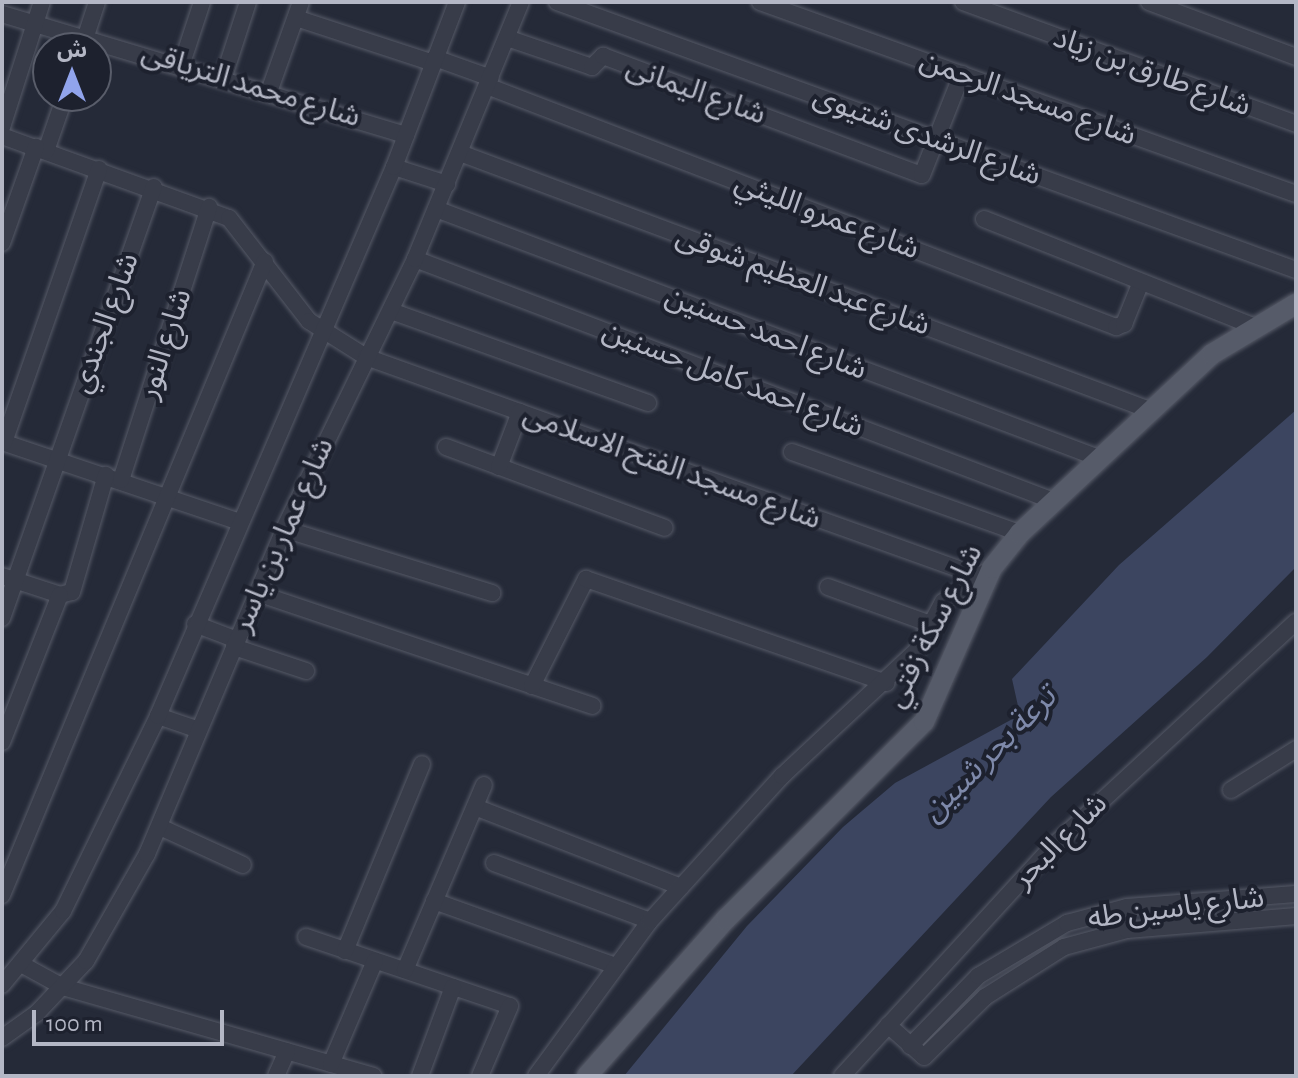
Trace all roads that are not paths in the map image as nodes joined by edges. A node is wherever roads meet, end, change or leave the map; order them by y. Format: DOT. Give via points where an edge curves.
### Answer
graph roads {
  1 [pos="42,2"];
  2 [pos="97,2"];
  3 [pos="202,2"];
  4 [pos="248,2"];
  5 [pos="456,2"];
  6 [pos="521,2"];
  7 [pos="557,2"];
  8 [pos="760,2"];
  9 [pos="963,2"];
  10 [pos="1149,2"];
  11 [pos="1163,5"];
  12 [pos="298,10"];
  13 [pos="2,14"];
  14 [pos="36,22"];
  15 [pos="61,32"];
  16 [pos="87,32"];
  17 [pos="507,38"];
  18 [pos="112,47"];
  19 [pos="1296,57"];
  20 [pos="434,61"];
  21 [pos="182,63"];
  22 [pos="962,74"];
  23 [pos="224,76"];
  24 [pos="489,82"];
  25 [pos="270,89"];
  26 [pos="58,112"];
  27 [pos="1296,124"];
  28 [pos="2,127"];
  29 [pos="406,135"];
  30 [pos="2,136"];
  31 [pos="938,140"];
  32 [pos="41,149"];
  33 [pos="460,153"];
  34 [pos="394,167"];
  35 [pos="99,169"];
  36 [pos="447,184"];
  37 [pos="154,187"];
  38 [pos="1296,194"];
  39 [pos="209,207"];
  40 [pos="436,209"];
  41 [pos="984,219"];
  42 [pos="2,243"];
  43 [pos="415,259"];
  44 [pos="265,261"];
  45 [pos="1296,270"];
  46 [pos="1141,282"];
  47 [pos="1296,304"];
  48 [pos="391,311"];
  49 [pos="1253,326"];
  50 [pos="323,330"];
  51 [pos="366,357"];
  52 [pos="648,403"];
  53 [pos="1147,409"];
  54 [pos="520,412"];
  55 [pos="3,442"];
  56 [pos="446,447"];
  57 [pos="792,452"];
  58 [pos="1096,457"];
  59 [pos="57,459"];
  60 [pos="499,467"];
  61 [pos="114,478"];
  62 [pos="167,496"];
  63 [pos="1051,500"];
  64 [pos="237,521"];
  65 [pos="665,528"];
  66 [pos="284,529"];
  67 [pos="1020,533"];
  68 [pos="985,572"];
  69 [pos="10,578"];
  70 [pos="828,587"];
  71 [pos="257,593"];
  72 [pos="492,593"];
  73 [pos="60,595"];
  74 [pos="2,618"];
  75 [pos="1296,622"];
  76 [pos="195,624"];
  77 [pos="931,624"];
  78 [pos="236,644"];
  79 [pos="306,671"];
  80 [pos="886,683"];
  81 [pos="532,686"];
  82 [pos="593,706"];
  83 [pos="158,716"];
  84 [pos="199,730"];
  85 [pos="2,742"];
  86 [pos="1296,749"];
  87 [pos="422,764"];
  88 [pos="484,785"];
  89 [pos="1231,790"];
  90 [pos="475,807"];
  91 [pos="160,827"];
  92 [pos="494,863"];
  93 [pos="243,865"];
  94 [pos="681,887"];
  95 [pos="1296,894"];
  96 [pos="2,895"];
  97 [pos="434,901"];
  98 [pos="1296,916"];
  99 [pos="650,921"];
  100 [pos="306,937"];
  101 [pos="345,951"];
  102 [pos="375,961"];
  103 [pos="23,965"];
  104 [pos="613,965"];
  105 [pos="405,970"];
  106 [pos="4,981"];
  107 [pos="63,987"];
  108 [pos="453,987"];
  109 [pos="888,1025"];
  110 [pos="2,1038"];
  111 [pos="287,1051"];
  112 [pos="915,1051"];
  113 [pos="331,1064"];
  114 [pos="276,1076"];
  115 [pos="373,1076"];
  116 [pos="420,1076"];
  117 [pos="480,1076"];
  118 [pos="536,1076"];
  119 [pos="587,1076"];
  120 [pos="842,1076"];
  1 -- 14 [label="street"];
  2 -- 16 [label="street"];
  3 -- 21 [label="street"];
  4 -- 23 [label="street"];
  5 -- 20 [label="street, شارع عمار بن ياسر"];
  6 -- 17 [label="street, شارع عمار بن ياسر"];
  7 -- 31 [label="street, شارع الرشدى شتيوى"];
  8 -- 22 [label="street, شارع مسجد الرحمن"];
  9 -- 27 [label="street, شارع طارق بن زياد"];
  10 -- 11 [label="street"];
  11 -- 19 [label="street"];
  12 -- 20 [label="street"];
  12 -- 25 [label="street"];
  13 -- 14 [label="street, شارع محمد الترياقى"];
  14 -- 15 [label="street, شارع محمد الترياقى"];
  14 -- 28 [label="street"];
  17 -- 24 [label="street, شارع عمار بن ياسر"];
  17 -- 31 [label="street, شارع اليمانى" via="592,67 603,56 922,175"];
  18 -- 21 [label="street, شارع محمد الترياقى"];
  20 -- 24 [label="street"];
  20 -- 29 [label="street, شارع عمار بن ياسر"];
  21 -- 23 [label="street, شارع محمد الترياقى"];
  22 -- 31 [label="street, شارع اليمانى"];
  22 -- 38 [label="street, شارع مسجد الرحمن"];
  23 -- 25 [label="street, شارع محمد الترياقى"];
  24 -- 33 [label="street, شارع عمار بن ياسر"];
  24 -- 46 [label="street, شارع عمرو الليثي" via="1116,327 1124,324"];
  25 -- 29 [label="street, شارع محمد الترياقى"];
  26 -- 32 [label="street"];
  29 -- 34 [label="street, شارع عمار بن ياسر"];
  30 -- 32 [label="street, شارع مسجد الفتح الاسلامى"];
  31 -- 45 [label="street, شارع الرشدى شتيوى"];
  32 -- 35 [label="street, شارع مسجد الفتح الاسلامى"];
  32 -- 42 [label="street"];
  33 -- 36 [label="street, شارع عمار بن ياسر"];
  33 -- 53 [label="street, شارع عبد العظيم شوقى"];
  34 -- 36 [label="street"];
  34 -- 50 [label="street, شارع عمار بن ياسر"];
  35 -- 37 [label="street, شارع مسجد الفتح الاسلامى"];
  35 -- 55 [label="street"];
  36 -- 40 [label="street, شارع عمار بن ياسر"];
  37 -- 39 [label="street, شارع مسجد الفتح الاسلامى"];
  37 -- 59 [label="street, شارع الجندي"];
  39 -- 44 [label="street, شارع مسجد الفتح الاسلامى" via="229,218"];
  39 -- 61 [label="street, شارع النور"];
  40 -- 43 [label="street, شارع عمار بن ياسر"];
  40 -- 58 [label="street, شارع احمد حسنين"];
  41 -- 46 [label="street"];
  43 -- 48 [label="street, شارع عمار بن ياسر"];
  43 -- 63 [label="street, شارع احمد كامل حسنين"];
  44 -- 50 [label="street, شارع مسجد الفتح الاسلامى"];
  44 -- 62 [label="street"];
  46 -- 49 [label="street"];
  47 -- 49 [label="main road, شارع سكة زفتي"];
  48 -- 51 [label="street, شارع عمار بن ياسر"];
  48 -- 52 [label="street"];
  49 -- 53 [label="main road, شارع سكة زفتي"];
  50 -- 51 [label="street, شارع مسجد الفتح الاسلامى"];
  50 -- 64 [label="street, شارع عمار بن ياسر"];
  51 -- 54 [label="street, شارع مسجد الفتح الاسلامى"];
  51 -- 66 [label="street, شارع عمار بن ياسر"];
  53 -- 58 [label="main road, شارع سكة زفتي"];
  54 -- 60 [label="street"];
  54 -- 68 [label="street, شارع مسجد الفتح الاسلامى"];
  55 -- 59 [label="street"];
  56 -- 60 [label="street"];
  57 -- 67 [label="street"];
  58 -- 63 [label="main road, شارع سكة زفتي"];
  59 -- 61 [label="street"];
  59 -- 69 [label="street, شارع الجندي"];
  60 -- 65 [label="street"];
  61 -- 62 [label="street"];
  61 -- 73 [label="street, شارع النور" via="76,585"];
  62 -- 64 [label="street"];
  62 -- 96 [label="street"];
  63 -- 67 [label="main road, شارع سكة زفتي"];
  64 -- 76 [label="street, شارع عمار بن ياسر"];
  66 -- 71 [label="street, شارع عمار بن ياسر"];
  66 -- 72 [label="street"];
  67 -- 68 [label="main road, شارع سكة زفتي"];
  68 -- 77 [label="street" via="943,602"];
  68 -- 119 [label="main road, شارع سكة زفتي" via="924,722 716,929"];
  69 -- 73 [label="street"];
  69 -- 74 [label="street, شارع الجندي"];
  70 -- 77 [label="street"];
  71 -- 78 [label="street, شارع عمار بن ياسر"];
  71 -- 81 [label="street"];
  73 -- 85 [label="street, شارع النور"];
  75 -- 109 [label="street, شارع البحر" via="1054,845"];
  76 -- 78 [label="street"];
  76 -- 83 [label="street, شارع عمار بن ياسر"];
  77 -- 80 [label="street" via="917,650"];
  78 -- 79 [label="street"];
  78 -- 84 [label="street, شارع عمار بن ياسر"];
  80 -- 81 [label="street" via="586,579"];
  80 -- 94 [label="street" via="782,776"];
  81 -- 82 [label="street"];
  83 -- 84 [label="street"];
  83 -- 103 [label="street, شارع عمار بن ياسر" via="80,882"];
  84 -- 91 [label="street, شارع عمار بن ياسر"];
  86 -- 89 [label="street"];
  87 -- 101 [label="street"];
  88 -- 90 [label="street"];
  90 -- 94 [label="street"];
  90 -- 97 [label="street"];
  91 -- 93 [label="street"];
  91 -- 107 [label="street, شارع عمار بن ياسر" via="106,933"];
  92 -- 99 [label="street"];
  94 -- 99 [label="street"];
  95 -- 112 [label="street, شارع ياسين طه" via="1127,907 1067,923 978,976"];
  97 -- 104 [label="street"];
  97 -- 105 [label="street"];
  98 -- 112 [label="street, شارع ياسين طه" via="1127,930 1064,947 1004,982"];
  99 -- 104 [label="street"];
  100 -- 101 [label="street"];
  101 -- 102 [label="street"];
  102 -- 105 [label="street"];
  102 -- 113 [label="street"];
  103 -- 106 [label="street, شارع عمار بن ياسر"];
  103 -- 107 [label="street"];
  104 -- 118 [label="street"];
  105 -- 108 [label="street"];
  107 -- 110 [label="street, شارع عمار بن ياسر"];
  107 -- 111 [label="street"];
  108 -- 116 [label="street"];
  108 -- 117 [label="street" via="513,1011"];
  109 -- 112 [label="street"];
  109 -- 120 [label="street, شارع البحر"];
  111 -- 113 [label="street"];
  111 -- 114 [label="street"];
  113 -- 115 [label="street"];
}
